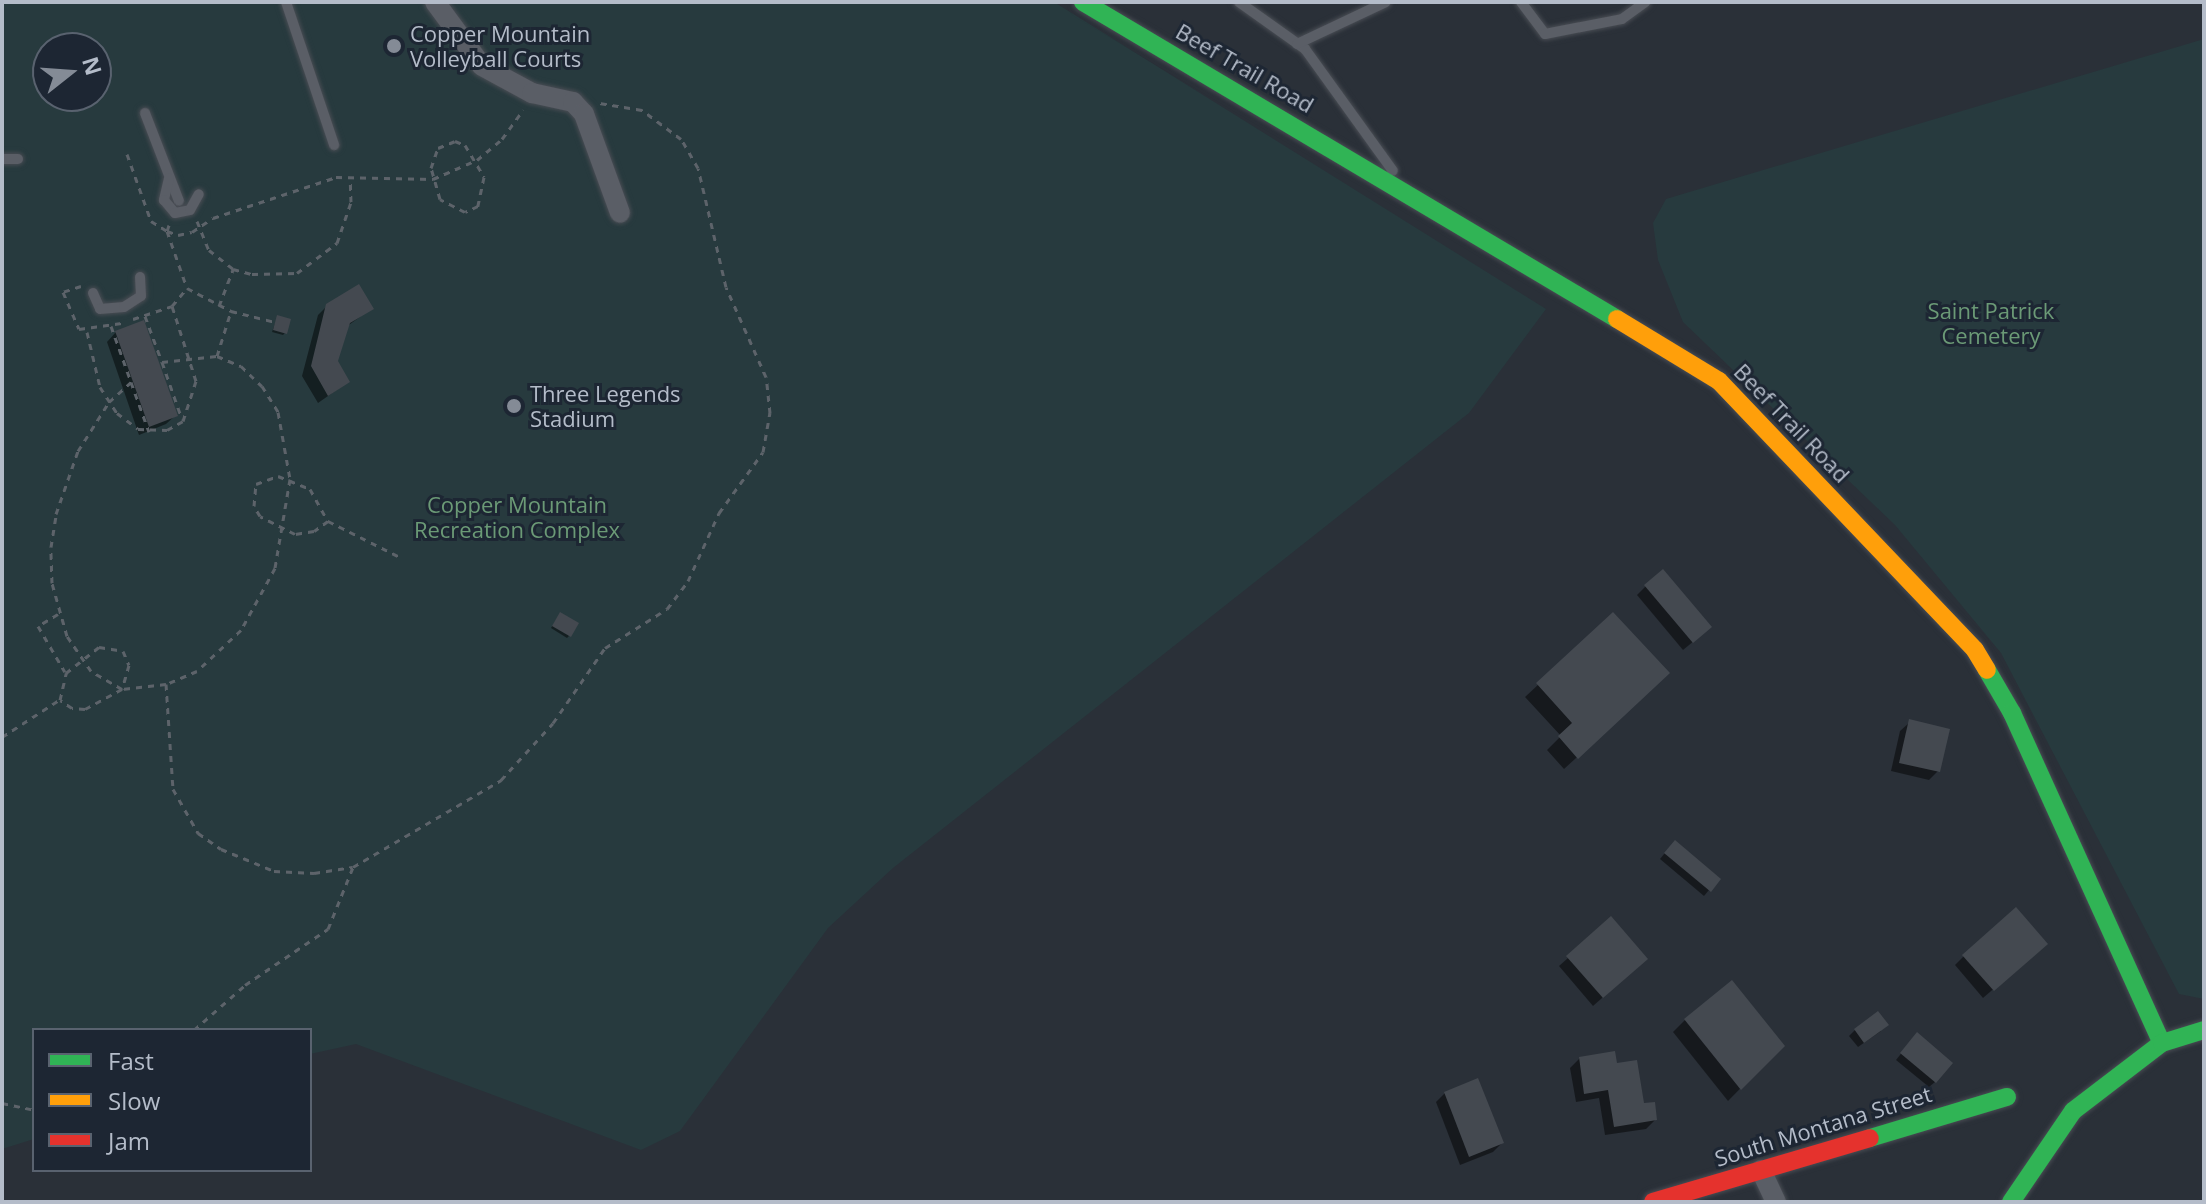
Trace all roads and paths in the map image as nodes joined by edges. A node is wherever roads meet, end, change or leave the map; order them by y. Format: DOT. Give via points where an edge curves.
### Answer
graph roads {
  1 [pos="286,2"];
  2 [pos="435,2"];
  3 [pos="1083,2"];
  4 [pos="1239,2"];
  5 [pos="1386,2"];
  6 [pos="1521,2"];
  7 [pos="1645,2"];
  8 [pos="1297,44"];
  9 [pos="532,93"];
  10 [pos="573,102"];
  11 [pos="145,113"];
  12 [pos="334,145"];
  13 [pos="127,154"];
  14 [pos="2,159"];
  15 [pos="18,159"];
  16 [pos="477,160"];
  17 [pos="350,177"];
  18 [pos="169,178"];
  19 [pos="433,179"];
  20 [pos="1406,189"];
  21 [pos="199,194"];
  22 [pos="179,201"];
  23 [pos="175,213"];
  24 [pos="620,213"];
  25 [pos="202,228"];
  26 [pos="167,231"];
  27 [pos="233,269"];
  28 [pos="140,277"];
  29 [pos="93,293"];
  30 [pos="172,306"];
  31 [pos="219,306"];
  32 [pos="231,311"];
  33 [pos="145,316"];
  34 [pos="275,322"];
  35 [pos="111,326"];
  36 [pos="87,332"];
  37 [pos="192,355"];
  38 [pos="217,356"];
  39 [pos="162,362"];
  40 [pos="131,382"];
  41 [pos="109,402"];
  42 [pos="183,421"];
  43 [pos="149,432"];
  44 [pos="290,479"];
  45 [pos="328,521"];
  46 [pos="284,530"];
  47 [pos="400,557"];
  48 [pos="58,614"];
  49 [pos="80,658"];
  50 [pos="66,673"];
  51 [pos="166,684"];
  52 [pos="122,689"];
  53 [pos="60,700"];
  54 [pos="2,737"];
  55 [pos="353,867"];
  56 [pos="196,1028"];
  57 [pos="2204,1030"];
  58 [pos="2162,1043"];
  59 [pos="2007,1097"];
  60 [pos="2,1103"];
  61 [pos="32,1110"];
  62 [pos="1761,1170"];
  63 [pos="1653,1202"];
  64 [pos="1776,1202"];
  65 [pos="2011,1202"];
  1 -- 12 [label="lane"];
  2 -- 9 [label="street" via="482,66"];
  3 -- 20 [label="street, Beef Trail Road"];
  4 -- 8 [label="lane"];
  5 -- 8 [label="lane"];
  6 -- 7 [label="lane" via="1545,34 1622,19"];
  8 -- 20 [label="lane"];
  9 -- 10 [label="street"];
  9 -- 16 [label="path" via="502,139"];
  10 -- 24 [label="street" via="593,127"];
  10 -- 55 [label="path" via="642,110 681,139 698,168 726,287 766,377 770,413 763,452 719,513 688,581 667,609 605,648 528,754 478,797"];
  11 -- 18 [label="lane"];
  13 -- 26 [label="path" via="151,221"];
  14 -- 15 [label="lane"];
  16 -- 19 [label="path"];
  16 -- 19 [label="path" via="465,145 445,143 432,155"];
  16 -- 19 [label="path" via="484,193 478,206 465,212 440,199"];
  17 -- 19 [label="path"];
  17 -- 25 [label="path" via="213,218"];
  17 -- 27 [label="path" via="344,231 318,262 286,275"];
  18 -- 22 [label="lane"];
  18 -- 23 [label="lane" via="164,200"];
  20 -- 58 [label="street, Beef Trail Road" via="1719,381 1975,650 2012,713"];
  21 -- 23 [label="lane" via="190,210"];
  23 -- 26 [label="path"];
  25 -- 26 [label="path" via="178,235"];
  25 -- 27 [label="path" via="209,250"];
  26 -- 31 [label="path" via="187,288"];
  27 -- 31 [label="path"];
  28 -- 29 [label="lane" via="141,296 124,307 100,309"];
  30 -- 37 [label="path"];
  31 -- 32 [label="path"];
  32 -- 34 [label="path"];
  32 -- 38 [label="path"];
  33 -- 39 [label="path"];
  35 -- 40 [label="path"];
  36 -- 41 [label="path" via="90,358"];
  37 -- 38 [label="path"];
  37 -- 39 [label="path"];
  37 -- 42 [label="path" via="196,381"];
  38 -- 44 [label="path" via="241,366 278,412"];
  39 -- 42 [label="path"];
  40 -- 41 [label="path"];
  40 -- 43 [label="path"];
  41 -- 43 [label="path" via="127,422"];
  41 -- 48 [label="path" via="78,451 56,514 52,583"];
  42 -- 43 [label="path"];
  44 -- 45 [label="path" via="318,497"];
  44 -- 46 [label="path"];
  44 -- 46 [label="path" via="266,478 253,494 260,516"];
  45 -- 46 [label="path" via="306,534"];
  45 -- 47 [label="path"];
  46 -- 51 [label="path" via="275,568 241,630 197,671"];
  48 -- 49 [label="path"];
  48 -- 50 [label="path" via="38,626"];
  49 -- 50 [label="path"];
  49 -- 52 [label="path"];
  49 -- 52 [label="path" via="99,647 123,651 129,665"];
  50 -- 53 [label="path"];
  51 -- 52 [label="path"];
  51 -- 55 [label="path" via="173,789 198,833 221,849 274,871 314,873"];
  52 -- 53 [label="path" via="85,709"];
  53 -- 54 [label="path"];
  55 -- 56 [label="path" via="328,929 245,985"];
  57 -- 58 [label="street"];
  58 -- 65 [label="street" via="2073,1111"];
  59 -- 62 [label="street, South Montana Street"];
  60 -- 61 [label="path"];
  62 -- 63 [label="street, South Montana Street"];
  62 -- 64 [label="street"];
}
